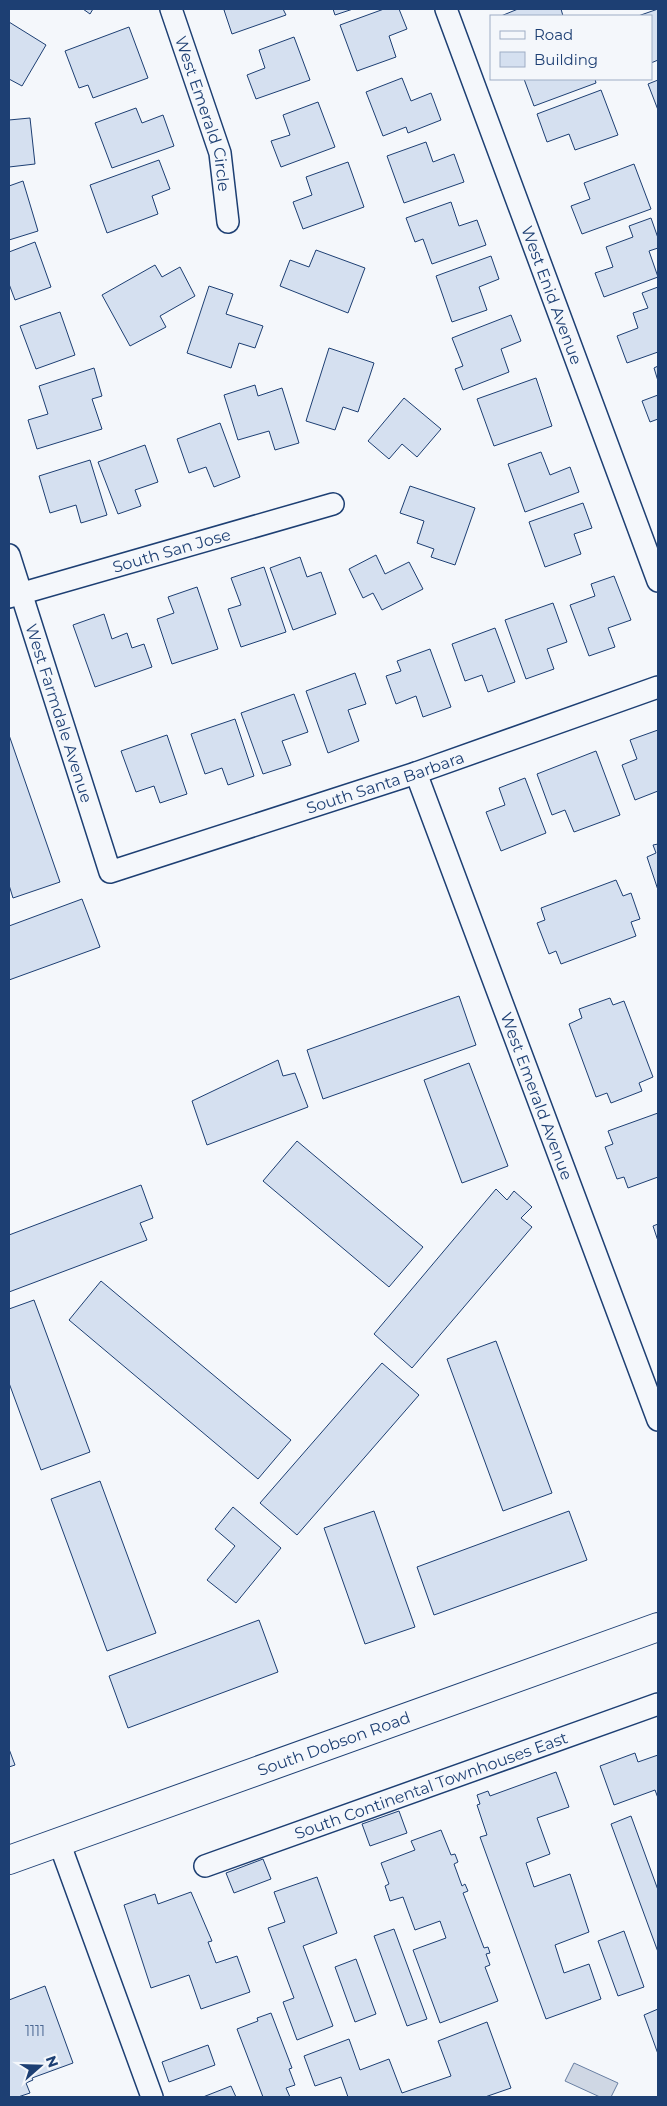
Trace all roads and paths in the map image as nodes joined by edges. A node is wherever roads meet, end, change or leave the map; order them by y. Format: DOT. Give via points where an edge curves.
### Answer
graph roads {
  1 [pos="171,9"];
  2 [pos="446,9"];
  3 [pos="228,222"];
  4 [pos="333,504"];
  5 [pos="9,555"];
  6 [pos="658,581"];
  7 [pos="15,595"];
  8 [pos="658,687"];
  9 [pos="416,772"];
  10 [pos="110,872"];
  11 [pos="658,1420"];
  12 [pos="658,1627"];
  13 [pos="658,1704"];
  14 [pos="59,1842"];
  15 [pos="9,1860"];
  16 [pos="205,1866"];
  17 [pos="152,2097"];
  1 -- 3 [label="street, West Emerald Circle" via="220,153"];
  2 -- 6 [label="street, West Enid Avenue"];
  4 -- 7 [label="street, South San Jose"];
  5 -- 7 [label="street, West Farmdale Avenue"];
  7 -- 10 [label="street, West Farmdale Avenue"];
  8 -- 9 [label="street, South Santa Barbara"];
  9 -- 10 [label="street, South Santa Barbara"];
  9 -- 11 [label="street, West Emerald Avenue"];
  12 -- 14 [label="main road, South Dobson Road"];
  13 -- 16 [label="street, South Continental Townhouses East"];
  14 -- 15 [label="main road, South Dobson Road"];
  14 -- 17 [label="street"];
}
